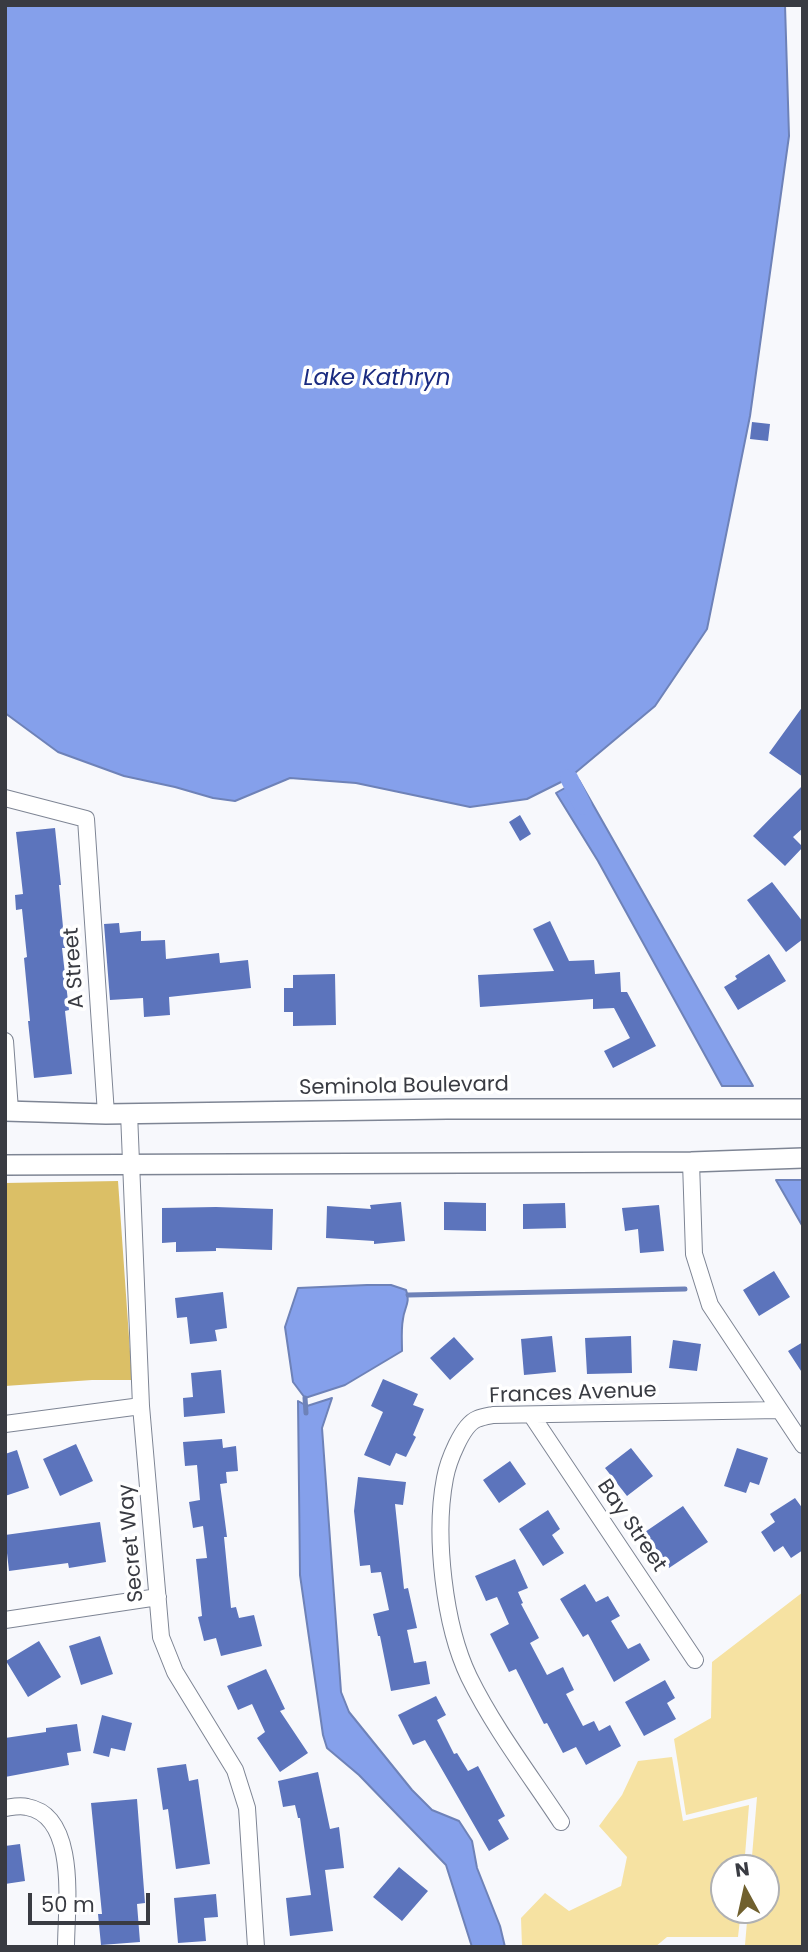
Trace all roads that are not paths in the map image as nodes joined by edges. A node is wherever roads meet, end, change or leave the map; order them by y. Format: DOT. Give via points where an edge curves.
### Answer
graph roads {
  1 [pos="5,798"];
  2 [pos="5,1041"];
  3 [pos="803,1109"];
  4 [pos="8,1110"];
  5 [pos="129,1113"];
  6 [pos="106,1114"];
  7 [pos="803,1158"];
  8 [pos="691,1162"];
  9 [pos="130,1163"];
  10 [pos="5,1165"];
  11 [pos="141,1406"];
  12 [pos="779,1410"];
  13 [pos="532,1416"];
  14 [pos="5,1424"];
  15 [pos="803,1445"];
  16 [pos="158,1597"];
  17 [pos="5,1619"];
  18 [pos="695,1660"];
  19 [pos="5,1808"];
  20 [pos="561,1822"];
  21 [pos="66,1947"];
  22 [pos="256,1947"];
  1 -- 6 [label="street, A Street" via="86,819"];
  2 -- 4 [label="street"];
  3 -- 5 [label="main road, Seminola Boulevard"];
  4 -- 6 [label="main road, Seminola Boulevard"];
  5 -- 6 [label="main road, Seminola Boulevard"];
  5 -- 9 [label="street, Secret Way"];
  7 -- 8 [label="main road"];
  8 -- 9 [label="main road"];
  8 -- 12 [label="street" via="692,1234 700,1278 710,1305"];
  9 -- 10 [label="main road"];
  9 -- 11 [label="street, Secret Way"];
  11 -- 14 [label="street"];
  11 -- 16 [label="street, Secret Way"];
  12 -- 13 [label="street, Frances Avenue"];
  12 -- 15 [label="street"];
  13 -- 18 [label="street, Bay Street"];
  13 -- 20 [label="street, Frances Avenue" via="493,1415 476,1419 465,1429 448,1467 440,1504 440,1539 456,1643 468,1676"];
  16 -- 17 [label="street"];
  16 -- 22 [label="street, Secret Way" via="161,1637 175,1672 235,1770 247,1808"];
  19 -- 21 [label="street" via="40,1812 52,1822 63,1845"];
}
